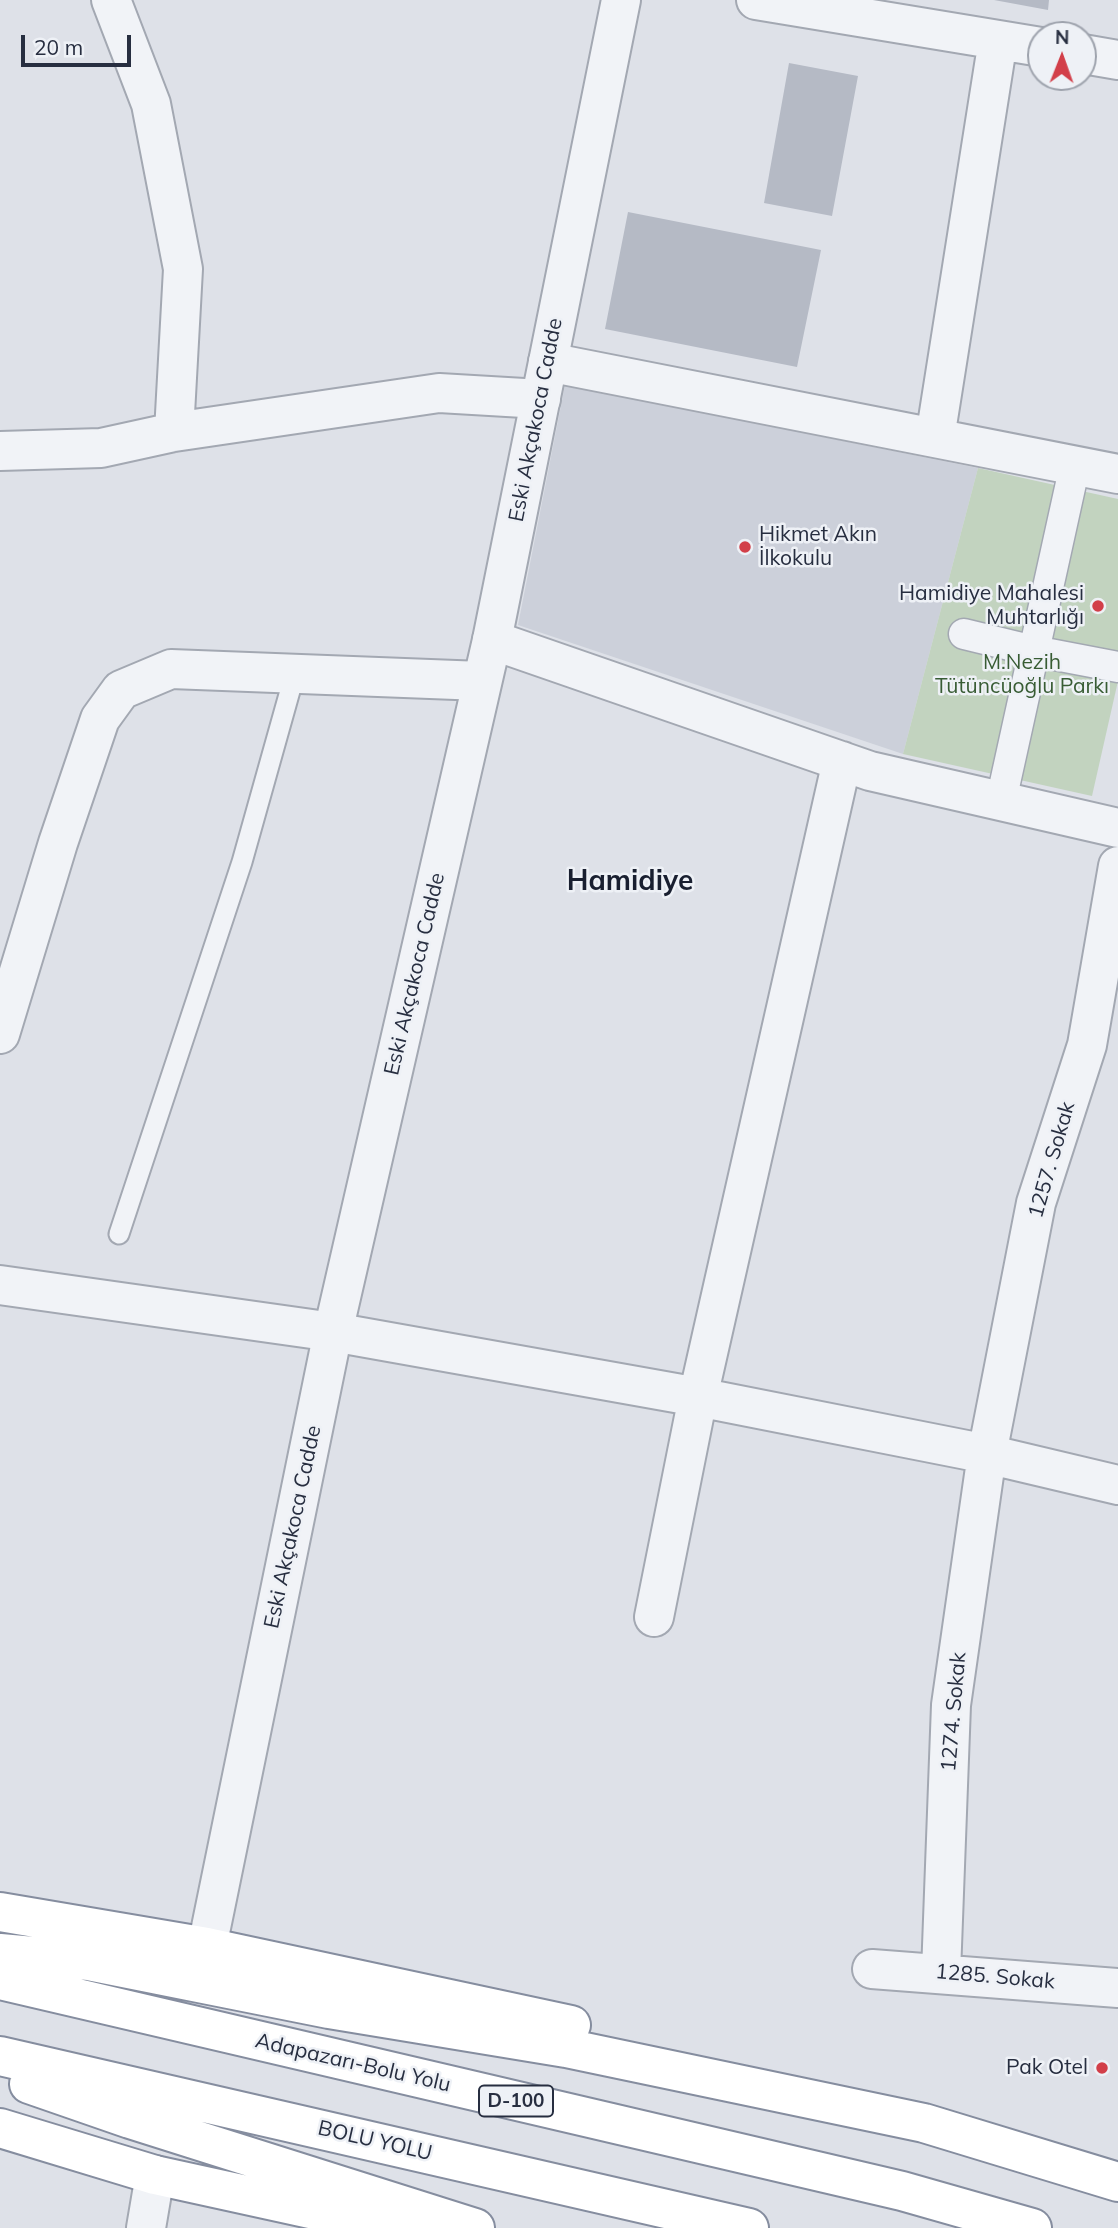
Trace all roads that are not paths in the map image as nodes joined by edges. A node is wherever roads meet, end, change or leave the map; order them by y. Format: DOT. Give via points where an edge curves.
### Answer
graph roads {
  1 [pos="111,0"];
  2 [pos="621,0"];
  3 [pos="756,0"];
  4 [pos="998,40"];
  5 [pos="1027,45"];
  6 [pos="1097,56"];
  7 [pos="1118,60"];
  8 [pos="548,362"];
  9 [pos="541,399"];
  10 [pos="174,432"];
  11 [pos="935,438"];
  12 [pos="0,451"];
  13 [pos="1074,465"];
  14 [pos="1118,474"];
  15 [pos="964,634"];
  16 [pos="492,640"];
  17 [pos="1034,651"];
  18 [pos="1118,667"];
  19 [pos="295,673"];
  20 [pos="482,681"];
  21 [pos="842,761"];
  22 [pos="1001,801"];
  23 [pos="1118,828"];
  24 [pos="1118,866"];
  25 [pos="0,1034"];
  26 [pos="119,1234"];
  27 [pos="0,1285"];
  28 [pos="333,1332"];
  29 [pos="698,1397"];
  30 [pos="987,1454"];
  31 [pos="1118,1485"];
  32 [pos="654,1617"];
  33 [pos="0,1912"];
  34 [pos="207,1947"];
  35 [pos="0,1953"];
  36 [pos="872,1969"];
  37 [pos="941,1973"];
  38 [pos="0,1980"];
  39 [pos="1118,1987"];
  40 [pos="0,2056"];
  41 [pos="0,2074"];
  42 [pos="924,2123"];
  43 [pos="0,2128"];
  44 [pos="155,2175"];
  45 [pos="1118,2182"];
  46 [pos="146,2228"];
  47 [pos="397,2228"];
  48 [pos="475,2228"];
  49 [pos="749,2228"];
  50 [pos="1031,2228"];
  1 -- 10 [label="street" via="152,104 183,269"];
  2 -- 8 [label="street, Eski Akçakoca Cadde"];
  3 -- 4 [label="street"];
  4 -- 5 [label="street"];
  4 -- 11 [label="street"];
  6 -- 7 [label="street"];
  8 -- 9 [label="street, Eski Akçakoca Cadde"];
  8 -- 11 [label="street"];
  9 -- 10 [label="street" via="439,393"];
  9 -- 16 [label="street, Eski Akçakoca Cadde"];
  10 -- 12 [label="street" via="101,448"];
  11 -- 13 [label="street"];
  13 -- 14 [label="street"];
  13 -- 17 [label="street"];
  15 -- 17 [label="street"];
  16 -- 20 [label="street, Eski Akçakoca Cadde"];
  16 -- 21 [label="street"];
  17 -- 18 [label="street"];
  17 -- 22 [label="street"];
  19 -- 20 [label="street"];
  19 -- 25 [label="street" via="171,668 121,690 100,719"];
  19 -- 26 [label="lane" via="242,862"];
  20 -- 28 [label="street, Eski Akçakoca Cadde"];
  21 -- 22 [label="street"];
  21 -- 29 [label="street"];
  22 -- 23 [label="street"];
  24 -- 30 [label="street, 1257. Sokak" via="1087,1045 1037,1203"];
  27 -- 28 [label="street"];
  28 -- 29 [label="street"];
  28 -- 34 [label="street, Eski Akçakoca Cadde"];
  29 -- 30 [label="street"];
  29 -- 32 [label="street"];
  30 -- 31 [label="street"];
  30 -- 37 [label="street, 1274. Sokak" via="951,1705"];
  33 -- 34 [label="highway"];
  34 -- 42 [label="highway" via="557,2021"];
  35 -- 42 [label="highway" via="89,1961 329,2009 566,2048"];
  36 -- 37 [label="street, 1285. Sokak"];
  37 -- 39 [label="street, 1285. Sokak"];
  38 -- 50 [label="highway, Adapazarı-Bolu Yolu / D-100" via="902,2191"];
  40 -- 49 [label="highway, BOLU YOLU"];
  41 -- 48 [label="highway"];
  42 -- 45 [label="highway"];
  43 -- 44 [label="highway"];
  44 -- 46 [label="street"];
  44 -- 47 [label="highway"];
}
